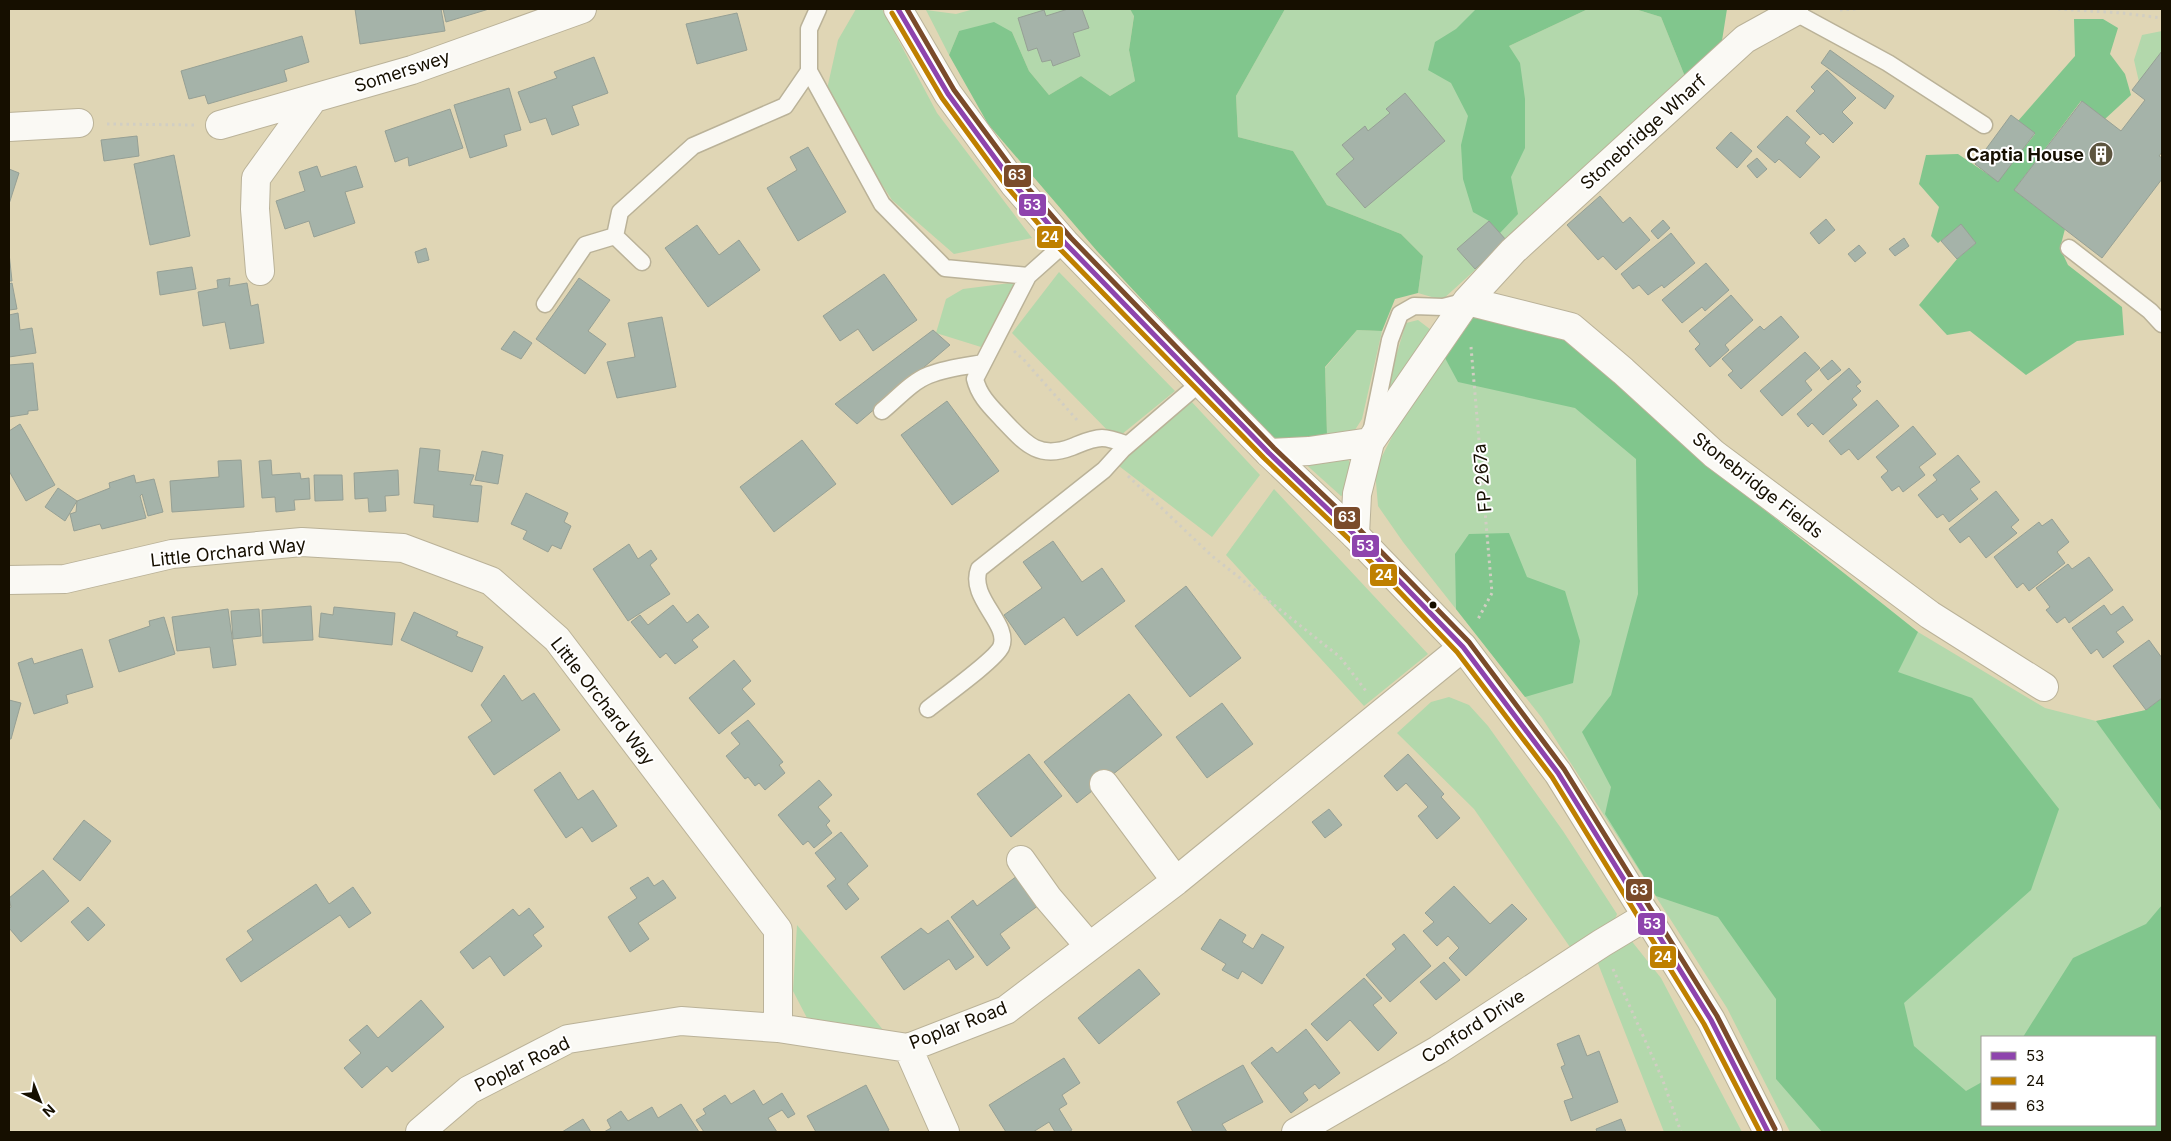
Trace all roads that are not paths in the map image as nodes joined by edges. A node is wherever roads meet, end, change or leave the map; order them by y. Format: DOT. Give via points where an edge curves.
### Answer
graph roads {
  1 [pos="582,9"];
  2 [pos="818,9"];
  3 [pos="898,9"];
  4 [pos="1794,12"];
  5 [pos="808,71"];
  6 [pos="314,98"];
  7 [pos="79,123"];
  8 [pos="220,125"];
  9 [pos="1984,125"];
  10 [pos="9,127"];
  11 [pos="615,236"];
  12 [pos="1064,243"];
  13 [pos="2069,248"];
  14 [pos="642,262"];
  15 [pos="260,271"];
  16 [pos="1028,276"];
  17 [pos="1467,301"];
  18 [pos="545,304"];
  19 [pos="2162,324"];
  20 [pos="983,363"];
  21 [pos="1201,382"];
  22 [pos="882,411"];
  23 [pos="1370,442"];
  24 [pos="1128,445"];
  25 [pos="1269,453"];
  26 [pos="1355,535"];
  27 [pos="9,580"];
  28 [pos="1463,646"];
  29 [pos="2044,687"];
  30 [pos="928,709"];
  31 [pos="1104,784"];
  32 [pos="1021,860"];
  33 [pos="1176,881"];
  34 [pos="1647,916"];
  35 [pos="1089,946"];
  36 [pos="778,1028"];
  37 [pos="908,1048"];
  38 [pos="420,1132"];
  39 [pos="945,1132"];
  40 [pos="1296,1132"];
  41 [pos="1768,1132"];
  1 -- 6 [label="street, Somerswey" via="412,70"];
  2 -- 5 [label="lane" via="809,29"];
  3 -- 12 [label="street" via="948,94 1014,184"];
  4 -- 9 [label="lane, Stonebridge Wharf" via="1888,63"];
  4 -- 17 [label="street, Stonebridge Wharf" via="1745,40 1513,251"];
  5 -- 11 [label="lane" via="785,106 693,146 620,212"];
  5 -- 16 [label="lane" via="882,204 946,268"];
  6 -- 8 [label="street, Somerswey"];
  6 -- 15 [label="street" via="256,178"];
  7 -- 10 [label="street"];
  11 -- 14 [label="lane"];
  11 -- 18 [label="lane" via="586,245"];
  12 -- 16 [label="lane"];
  12 -- 21 [label="street"];
  13 -- 19 [label="lane"];
  16 -- 20 [label="lane"];
  17 -- 23 [label="street, Stonebridge Wharf"];
  17 -- 23 [label="lane" via="1443,307 1414,306 1400,314 1390,340"];
  17 -- 29 [label="street, Stonebridge Fields" via="1571,327 1714,454 1930,615"];
  20 -- 22 [label="lane" via="928,375"];
  20 -- 24 [label="lane" via="975,379 978,390 1025,443 1036,450 1050,452 1104,438"];
  21 -- 24 [label="lane"];
  21 -- 25 [label="street"];
  23 -- 25 [label="street"];
  23 -- 26 [label="street, Stonebridge Wharf" via="1357,494"];
  24 -- 30 [label="lane" via="1074,495 979,569 976,578 982,599 1000,630 1001,649"];
  25 -- 26 [label="street"];
  26 -- 28 [label="street"];
  27 -- 36 [label="street, Little Orchard Way" via="65,578 172,554 302,542 403,548 490,581 557,639 778,930"];
  28 -- 33 [label="street, Poplar Road"];
  28 -- 34 [label="street" via="1558,773"];
  31 -- 33 [label="street"];
  32 -- 35 [label="street"];
  33 -- 35 [label="street, Poplar Road"];
  34 -- 40 [label="street, Conford Drive" via="1438,1050"];
  34 -- 41 [label="street" via="1711,1020"];
  35 -- 37 [label="street, Poplar Road" via="1006,1010"];
  36 -- 37 [label="street, Poplar Road"];
  36 -- 38 [label="street, Poplar Road" via="681,1021 568,1039 469,1090"];
  37 -- 39 [label="street"];
}
